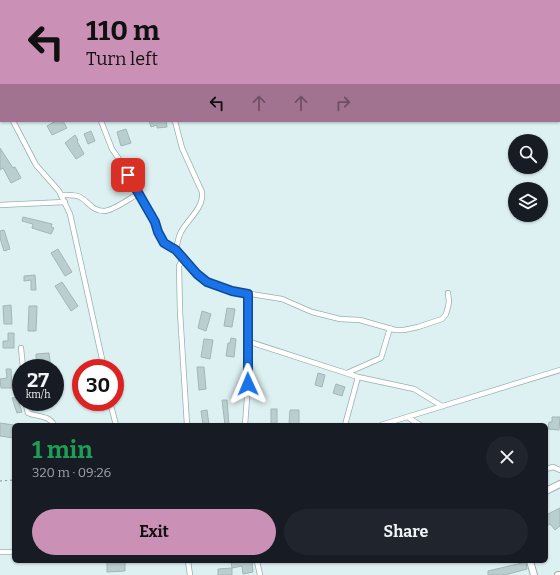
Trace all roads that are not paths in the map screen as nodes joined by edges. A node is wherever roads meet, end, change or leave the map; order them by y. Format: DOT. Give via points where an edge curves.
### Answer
graph roads {
  1 [pos="14,122"];
  2 [pos="101,122"];
  3 [pos="176,122"];
  4 [pos="138,194"];
  5 [pos="61,195"];
  6 [pos="65,202"];
  7 [pos="0,205"];
  8 [pos="176,250"];
  9 [pos="183,258"];
  10 [pos="448,293"];
  11 [pos="248,294"];
  12 [pos="390,328"];
  13 [pos="247,341"];
  14 [pos="21,348"];
  15 [pos="22,359"];
  16 [pos="102,359"];
  17 [pos="560,370"];
  18 [pos="347,373"];
  19 [pos="358,377"];
  20 [pos="442,406"];
  21 [pos="27,411"];
  22 [pos="112,411"];
  23 [pos="409,418"];
  24 [pos="53,423"];
  25 [pos="115,423"];
  26 [pos="187,423"];
  27 [pos="245,423"];
  28 [pos="346,423"];
  29 [pos="390,423"];
  30 [pos="417,423"];
  31 [pos="548,468"];
  32 [pos="560,470"];
  33 [pos="560,484"];
  34 [pos="548,490"];
  35 [pos="0,552"];
  36 [pos="12,552"];
  37 [pos="188,563"];
  38 [pos="257,563"];
  39 [pos="531,563"];
  40 [pos="190,575"];
  41 [pos="260,575"];
  42 [pos="534,575"];
  1 -- 5 [label="street" via="36,165"];
  2 -- 4 [label="street" via="112,149"];
  3 -- 8 [label="street" via="182,148 202,192 202,200 181,232"];
  4 -- 5 [label="street" via="104,211 92,208 80,197"];
  4 -- 8 [label="street" via="155,222 161,239"];
  5 -- 6 [label="street"];
  6 -- 7 [label="street"];
  6 -- 16 [label="street" via="70,214"];
  8 -- 9 [label="street"];
  9 -- 11 [label="street" via="207,282"];
  9 -- 26 [label="street" via="179,266 179,281"];
  10 -- 12 [label="street" via="450,302 442,319 404,330"];
  11 -- 12 [label="street" via="282,299 319,314 360,320"];
  11 -- 13 [label="street"];
  12 -- 18 [label="street" via="381,358"];
  13 -- 18 [label="street"];
  13 -- 27 [label="street" via="248,390"];
  14 -- 15 [label="street"];
  17 -- 20 [label="street"];
  18 -- 19 [label="street"];
  19 -- 20 [label="street" via="414,389"];
  19 -- 28 [label="street"];
  20 -- 23 [label="street"];
  21 -- 24 [label="street" via="48,418"];
  22 -- 25 [label="street"];
  23 -- 29 [label="street"];
  23 -- 30 [label="street"];
  31 -- 32 [label="street" via="553,467"];
  33 -- 34 [label="street"];
  35 -- 36 [label="street"];
  37 -- 40 [label="street"];
  38 -- 41 [label="street"];
  39 -- 42 [label="street"];
}
